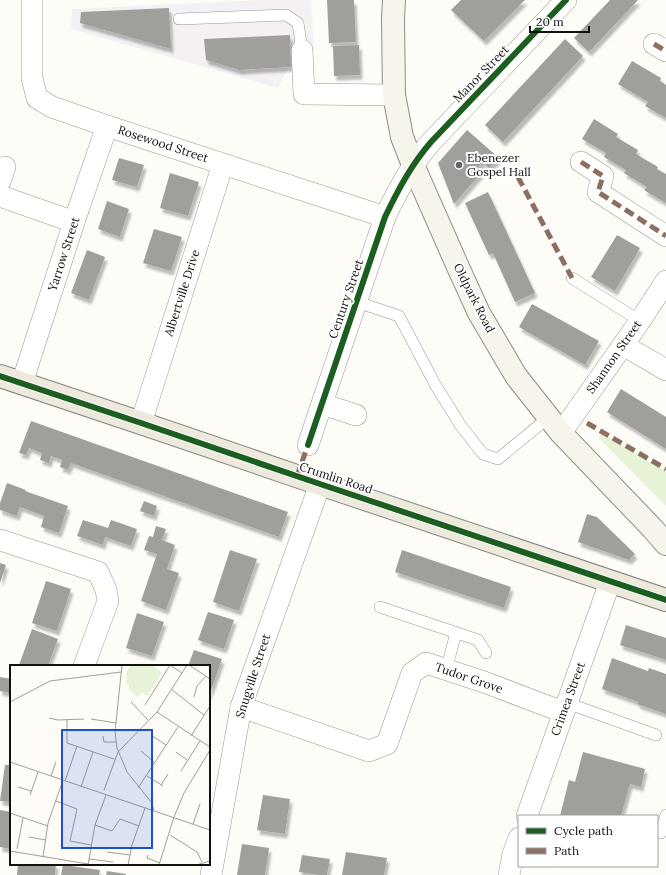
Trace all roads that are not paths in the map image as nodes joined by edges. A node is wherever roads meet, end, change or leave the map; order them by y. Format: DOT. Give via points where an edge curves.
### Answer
graph roads {
  1 [pos="32,0"];
  2 [pos="394,0"];
  3 [pos="566,0"];
  4 [pos="179,20"];
  5 [pos="302,50"];
  6 [pos="394,95"];
  7 [pos="107,126"];
  8 [pos="581,162"];
  9 [pos="223,164"];
  10 [pos="413,165"];
  11 [pos="0,196"];
  12 [pos="385,217"];
  13 [pos="74,222"];
  14 [pos="666,236"];
  15 [pos="572,278"];
  16 [pos="666,281"];
  17 [pos="357,302"];
  18 [pos="640,321"];
  19 [pos="623,345"];
  20 [pos="666,370"];
  21 [pos="6,381"];
  22 [pos="322,404"];
  23 [pos="356,415"];
  24 [pos="141,423"];
  25 [pos="555,425"];
  26 [pos="308,445"];
  27 [pos="320,484"];
  28 [pos="0,540"];
  29 [pos="666,544"];
  30 [pos="610,582"];
  31 [pos="666,600"];
  32 [pos="380,607"];
  33 [pos="456,633"];
  34 [pos="486,653"];
  35 [pos="84,665"];
  36 [pos="446,670"];
  37 [pos="241,707"];
  38 [pos="565,708"];
  39 [pos="656,735"];
  40 [pos="527,815"];
  41 [pos="666,815"];
  42 [pos="662,833"];
  43 [pos="518,841"];
  44 [pos="212,853"];
  45 [pos="211,875"];
  46 [pos="509,875"];
  1 -- 7 [label="street, Rosewood Street" via="32,78 37,98"];
  2 -- 6 [label="main road, Oldpark Road"];
  3 -- 10 [label="street, Manor Street" via="430,142"];
  4 -- 5 [label="lane" via="286,15 298,23"];
  5 -- 6 [label="street" via="304,94"];
  6 -- 10 [label="main road, Oldpark Road" via="402,137"];
  7 -- 9 [label="street, Rosewood Street"];
  7 -- 13 [label="street, Yarrow Street"];
  8 -- 14 [label="street" via="603,176 598,192"];
  9 -- 12 [label="street, Rosewood Street"];
  9 -- 24 [label="street, Albertville Drive"];
  10 -- 12 [label="street, Century Street"];
  10 -- 25 [label="main road, Oldpark Road" via="479,313 516,376"];
  11 -- 13 [label="street"];
  12 -- 17 [label="street, Century Street"];
  13 -- 21 [label="street, Yarrow Street"];
  15 -- 18 [label="lane"];
  16 -- 18 [label="street, Shannon Street"];
  17 -- 22 [label="street, Century Street"];
  17 -- 25 [label="lane" via="399,316 436,386 461,426 483,454 498,459"];
  18 -- 19 [label="street, Shannon Street"];
  19 -- 20 [label="street"];
  19 -- 25 [label="street, Shannon Street"];
  21 -- 24 [label="main road, Crumlin Road"];
  22 -- 23 [label="street"];
  22 -- 26 [label="street, Century Street"];
  24 -- 27 [label="main road, Crumlin Road"];
  25 -- 29 [label="main road, Oldpark Road"];
  27 -- 30 [label="main road, Crumlin Road"];
  27 -- 37 [label="street, Snugville Street"];
  28 -- 35 [label="street" via="98,572 108,601"];
  30 -- 31 [label="main road, Crumlin Road"];
  30 -- 38 [label="street, Crimea Street"];
  32 -- 33 [label="lane"];
  33 -- 34 [label="lane" via="478,640"];
  33 -- 36 [label="lane"];
  36 -- 37 [label="street, Tudor Grove" via="426,663 412,673 387,744 369,751"];
  36 -- 38 [label="street, Tudor Grove"];
  37 -- 44 [label="street, Snugville Street"];
  38 -- 39 [label="lane"];
  38 -- 40 [label="street, Crimea Street"];
  41 -- 42 [label="lane"];
  43 -- 46 [label="street"];
  44 -- 45 [label="street, Snugville Street"];
}
